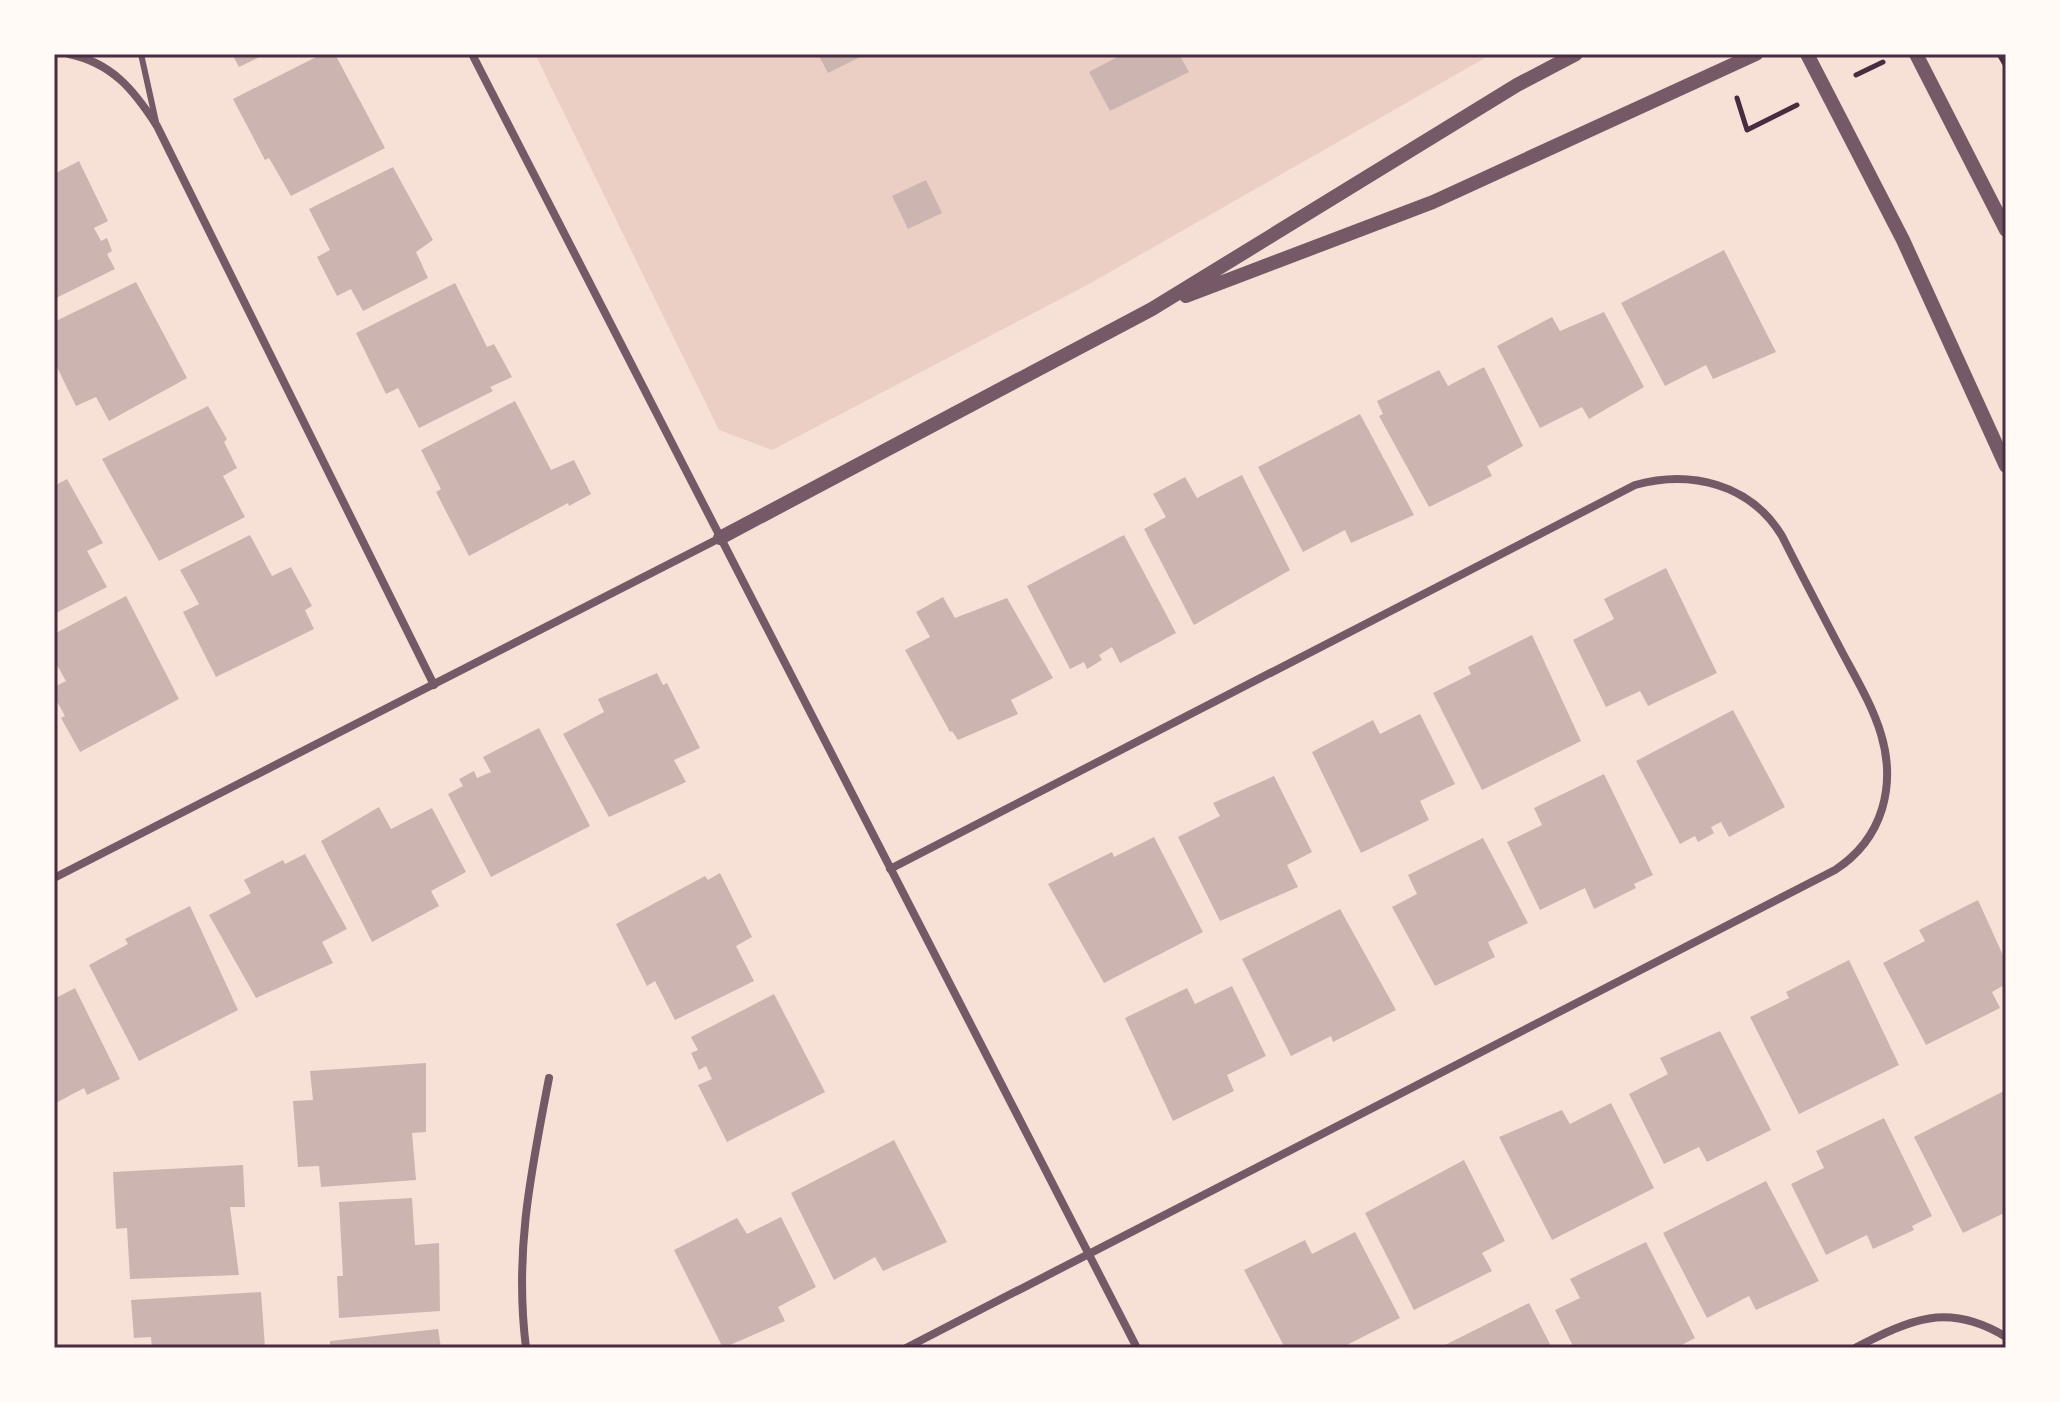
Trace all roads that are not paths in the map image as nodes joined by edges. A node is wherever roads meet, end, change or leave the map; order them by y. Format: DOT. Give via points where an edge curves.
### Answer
graph roads {
  1 [pos="69,54"];
  2 [pos="141,54"];
  3 [pos="472,54"];
  4 [pos="1576,54"];
  5 [pos="1756,54"];
  6 [pos="1807,54"];
  7 [pos="1916,54"];
  8 [pos="157,126"];
  9 [pos="2006,230"];
  10 [pos="1152,309"];
  11 [pos="2006,466"];
  12 [pos="720,538"];
  13 [pos="434,685"];
  14 [pos="890,869"];
  15 [pos="54,878"];
  16 [pos="549,1078"];
  17 [pos="1088,1256"];
  18 [pos="2006,1337"];
  19 [pos="526,1348"];
  20 [pos="906,1348"];
  21 [pos="1137,1348"];
  22 [pos="1855,1348"];
  1 -- 8 [label="street" via="106,67 125,82"];
  2 -- 8 [label="lane"];
  3 -- 12 [label="street"];
  4 -- 10 [label="street"];
  5 -- 10 [label="street" via="1433,202"];
  6 -- 11 [label="street" via="1903,240"];
  7 -- 9 [label="street"];
  8 -- 13 [label="street"];
  10 -- 12 [label="street"];
  12 -- 13 [label="street"];
  12 -- 14 [label="street"];
  13 -- 15 [label="street"];
  14 -- 17 [label="street"];
  14 -- 17 [label="street" via="1635,485 1680,477 1727,487 1768,517 1871,708 1887,749 1889,779 1878,824 1858,852 1835,870"];
  16 -- 19 [label="street" via="522,1221"];
  17 -- 20 [label="street"];
  17 -- 21 [label="street"];
  18 -- 22 [label="street" via="1966,1320 1924,1318 1909,1320"];
}
